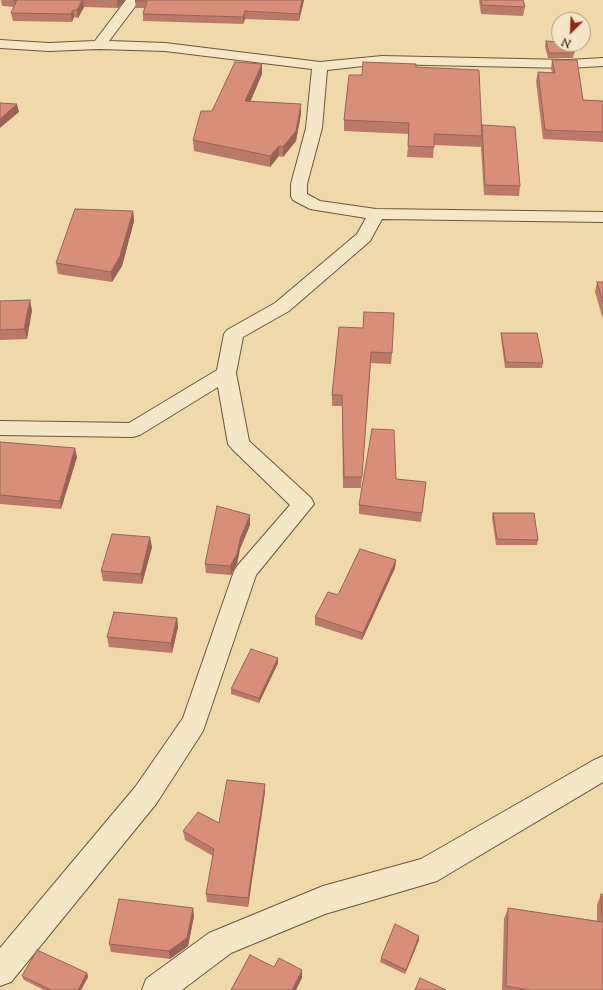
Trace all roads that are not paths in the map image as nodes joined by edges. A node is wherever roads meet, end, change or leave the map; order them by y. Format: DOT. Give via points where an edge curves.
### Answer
graph roads {
  1 [pos="133,0"];
  2 [pos="0,44"];
  3 [pos="99,45"];
  4 [pos="603,62"];
  5 [pos="320,66"];
  6 [pos="376,214"];
  7 [pos="603,218"];
  8 [pos="226,373"];
  9 [pos="0,428"];
  10 [pos="603,768"];
  11 [pos="0,971"];
  12 [pos="157,990"];
  1 -- 3 [label="street"];
  2 -- 3 [label="street"];
  3 -- 5 [label="street" via="165,47"];
  4 -- 5 [label="street" via="568,64 382,60"];
  5 -- 6 [label="street" via="314,128 299,184 299,196 316,205"];
  6 -- 7 [label="street"];
  6 -- 8 [label="street" via="364,237 288,302 234,334"];
  8 -- 9 [label="street" via="133,430"];
  8 -- 11 [label="street" via="239,444 303,504 246,572 194,723 146,796"];
  10 -- 12 [label="street" via="427,871 323,900 220,943"];
}
